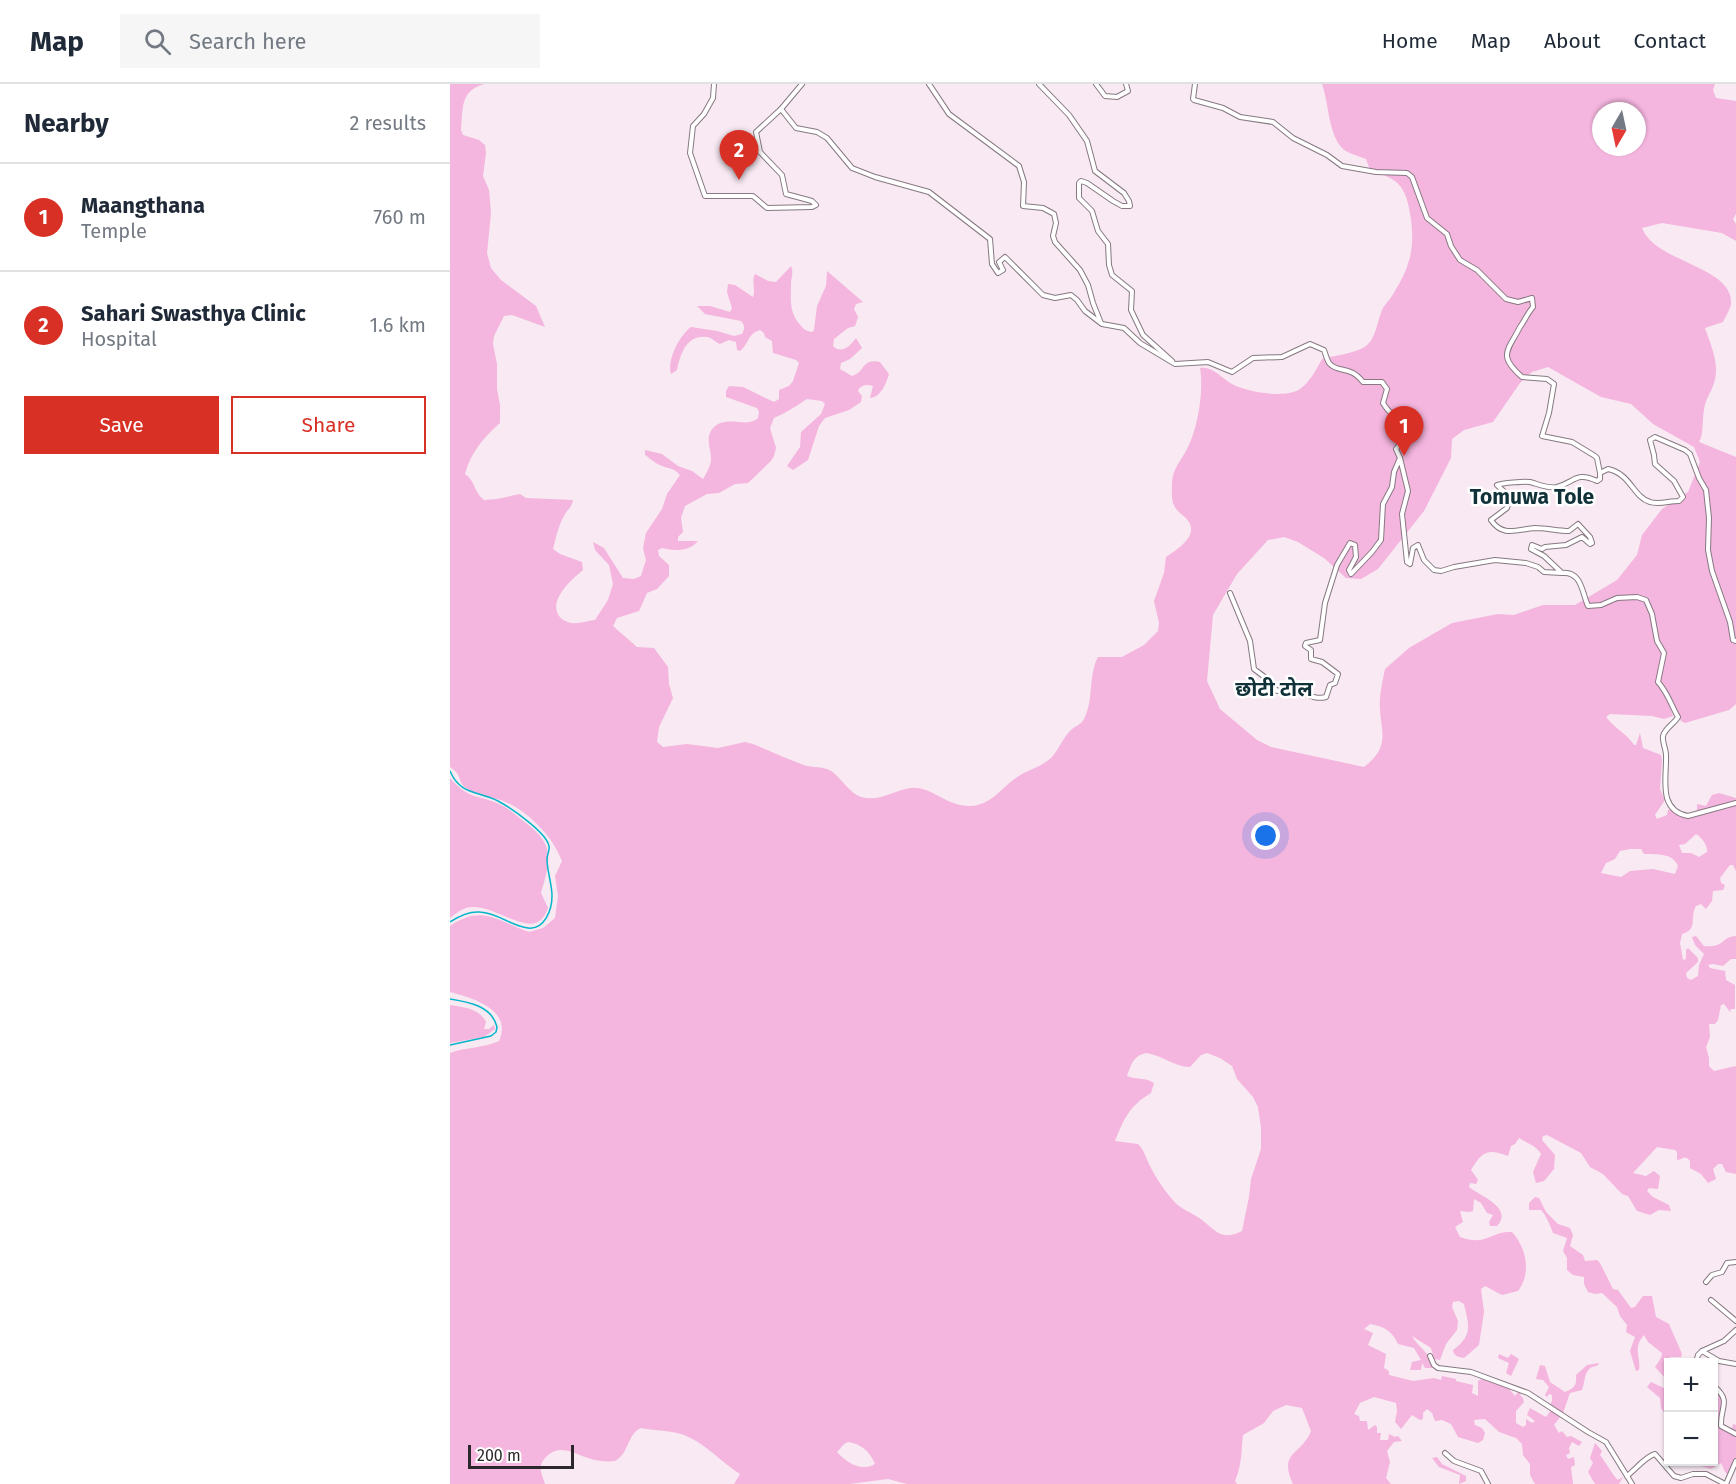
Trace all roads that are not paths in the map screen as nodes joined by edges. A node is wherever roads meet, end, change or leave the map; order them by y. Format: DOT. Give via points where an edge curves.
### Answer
graph roads {
  1 [pos="714,84"];
  2 [pos="802,84"];
  3 [pos="929,84"];
  4 [pos="1039,84"];
  5 [pos="1096,84"];
  6 [pos="1126,84"];
  7 [pos="1195,84"];
  8 [pos="781,109"];
  9 [pos="1102,324"];
  10 [pos="1175,364"];
  11 [pos="1400,458"];
  12 [pos="1600,473"];
  13 [pos="1562,573"];
  14 [pos="1230,593"];
  15 [pos="1736,641"];
  16 [pos="1736,803"];
  17 [pos="1736,1262"];
  18 [pos="1706,1282"];
  19 [pos="1711,1300"];
  20 [pos="1736,1321"];
  21 [pos="1736,1330"];
  22 [pos="1702,1351"];
  23 [pos="1430,1356"];
  24 [pos="1697,1358"];
  25 [pos="1736,1364"];
  26 [pos="1718,1391"];
  27 [pos="1736,1434"];
  28 [pos="1445,1453"];
  29 [pos="1736,1461"];
  30 [pos="1627,1476"];
  31 [pos="1488,1484"];
  32 [pos="1632,1484"];
  33 [pos="1725,1484"];
  1 -- 8 [label="street" via="713,98 693,126 690,153 705,196 753,196 767,208 816,205 786,194 782,175 760,152 756,132"];
  2 -- 8 [label="street"];
  3 -- 9 [label="street" via="949,114 1019,166 1024,182 1023,206 1043,208 1054,214 1055,242 1080,270"];
  4 -- 10 [label="street" via="1087,141 1095,171 1130,201 1130,206 1122,206 1088,183 1079,183 1079,198 1092,212 1098,231 1108,244 1112,275 1132,291 1131,310 1140,330"];
  5 -- 6 [label="street" via="1105,96 1114,98 1128,91"];
  7 -- 12 [label="street" via="1194,100 1240,117 1273,122 1342,166 1407,173 1413,177 1427,218 1447,234 1461,260 1506,299 1518,302 1532,298 1533,307 1507,348 1508,360 1522,377 1547,379 1554,384 1542,436 1572,442 1595,456"];
  8 -- 9 [label="street" via="796,128 827,138 852,168 929,192 990,239 992,264 998,273 1003,270 999,261 1005,257 1043,295 1071,295"];
  9 -- 10 [label="street" via="1124,328 1140,343"];
  10 -- 11 [label="street" via="1208,362 1232,372 1253,358 1282,357 1310,344 1324,351 1334,367 1355,372 1363,382 1382,382 1387,389 1383,403 1388,412 1411,424 1396,449"];
  11 -- 13 [label="street" via="1408,491 1402,514 1407,562 1410,564 1413,548 1418,545 1425,560 1441,572 1495,560"];
  11 -- 14 [label="street" via="1383,504 1381,540 1351,574 1348,570 1356,557 1355,545 1350,543 1337,565 1325,603 1320,640 1305,646 1311,650 1311,659 1338,674 1326,697 1295,689 1277,691 1254,669 1250,641"];
  12 -- 13 [label="street" via="1597,481 1579,477 1556,488 1529,482 1497,485 1510,497 1507,508 1491,520 1497,527 1515,532 1533,528 1569,531 1578,524 1590,537 1590,544 1582,537 1566,545 1531,548"];
  12 -- 15 [label="street" via="1608,469 1626,477 1647,502 1679,501 1683,497 1674,481 1655,464 1650,440 1662,439 1690,454 1706,490 1708,550"];
  13 -- 16 [label="street" via="1570,573 1580,581 1587,606 1637,597 1649,606 1664,653 1658,682 1678,717 1663,739 1665,792 1673,808 1688,816"];
  17 -- 18 [label="street" via="1727,1263 1722,1272"];
  19 -- 20 [label="street"];
  21 -- 22 [label="street" via="1724,1341"];
  22 -- 24 [label="street"];
  22 -- 25 [label="street"];
  23 -- 30 [label="street" via="1438,1368 1471,1372 1528,1393 1606,1442"];
  26 -- 27 [label="street" via="1724,1400 1721,1426"];
  28 -- 31 [label="street" via="1454,1461 1481,1471"];
  29 -- 33 [label="street"];
  30 -- 32 [label="street"];
  30 -- 33 [label="street" via="1655,1454 1674,1476 1706,1474"];
}
